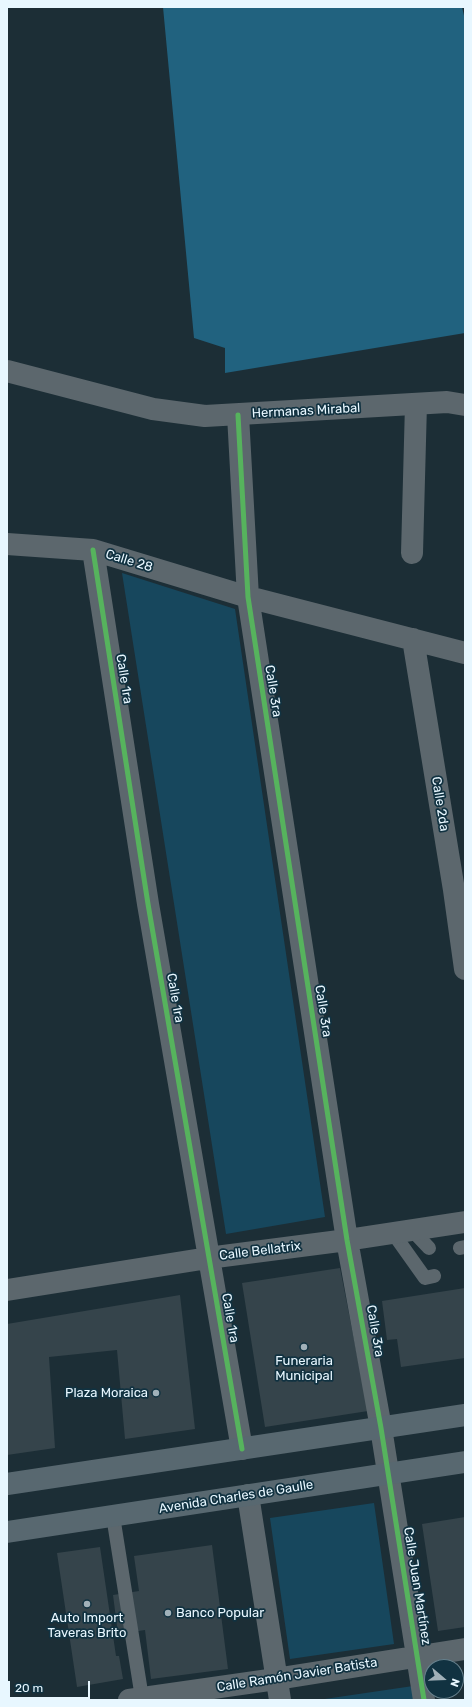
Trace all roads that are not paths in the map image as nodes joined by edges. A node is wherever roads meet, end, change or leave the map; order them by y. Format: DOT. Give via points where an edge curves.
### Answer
graph roads {
  1 [pos="7,371"];
  2 [pos="416,404"];
  3 [pos="465,405"];
  4 [pos="238,415"];
  5 [pos="7,544"];
  6 [pos="93,550"];
  7 [pos="412,553"];
  8 [pos="248,598"];
  9 [pos="413,639"];
  10 [pos="465,653"];
  11 [pos="459,889"];
  12 [pos="465,969"];
  13 [pos="465,1222"];
  14 [pos="402,1232"];
  15 [pos="347,1240"];
  16 [pos="429,1248"];
  17 [pos="208,1258"];
  18 [pos="434,1276"];
  19 [pos="7,1290"];
  20 [pos="465,1415"];
  21 [pos="381,1428"];
  22 [pos="242,1449"];
  23 [pos="465,1462"];
  24 [pos="388,1475"];
  25 [pos="7,1484"];
  26 [pos="248,1495"];
  27 [pos="113,1516"];
  28 [pos="7,1532"];
  29 [pos="465,1649"];
  30 [pos="417,1657"];
  31 [pos="278,1690"];
  32 [pos="135,1699"];
  33 [pos="424,1700"];
  1 -- 4 [label="street, Hermanas Mirabal" via="153,409 204,416"];
  2 -- 3 [label="street, Hermanas Mirabal" via="447,402"];
  2 -- 4 [label="street, Hermanas Mirabal"];
  2 -- 7 [label="street"];
  4 -- 8 [label="street, Calle 3ra"];
  5 -- 6 [label="street, Calle 28"];
  6 -- 8 [label="street, Calle 28"];
  6 -- 17 [label="street, Calle 1ra" via="148,904"];
  8 -- 9 [label="street"];
  8 -- 15 [label="street, Calle 3ra"];
  9 -- 10 [label="street"];
  9 -- 11 [label="street, Calle 2da"];
  11 -- 12 [label="street, Calle 2da"];
  13 -- 14 [label="street, Calle Bellatrix"];
  14 -- 15 [label="street, Calle Bellatrix"];
  14 -- 16 [label="lane"];
  14 -- 18 [label="lane" via="425,1278"];
  15 -- 17 [label="street, Calle Bellatrix"];
  15 -- 21 [label="street, Calle 3ra"];
  17 -- 19 [label="street, Calle Bellatrix"];
  17 -- 22 [label="street, Calle 1ra"];
  20 -- 21 [label="main road"];
  21 -- 22 [label="main road"];
  21 -- 24 [label="street, Calle 3ra"];
  22 -- 25 [label="main road"];
  23 -- 24 [label="main road, Avenida Charles de Gaulle"];
  24 -- 26 [label="main road, Avenida Charles de Gaulle"];
  24 -- 30 [label="street, Calle Juan Martínez"];
  26 -- 27 [label="main road, Avenida Charles de Gaulle"];
  26 -- 31 [label="street"];
  27 -- 28 [label="main road, Avenida Charles de Gaulle"];
  27 -- 32 [label="lane"];
  29 -- 30 [label="street, Calle Ramón Javier Batista"];
  30 -- 31 [label="street, Calle Ramón Javier Batista"];
  30 -- 33 [label="street, Calle Juan Martínez"];
  31 -- 32 [label="street, Calle Ramón Javier Batista"];
}
